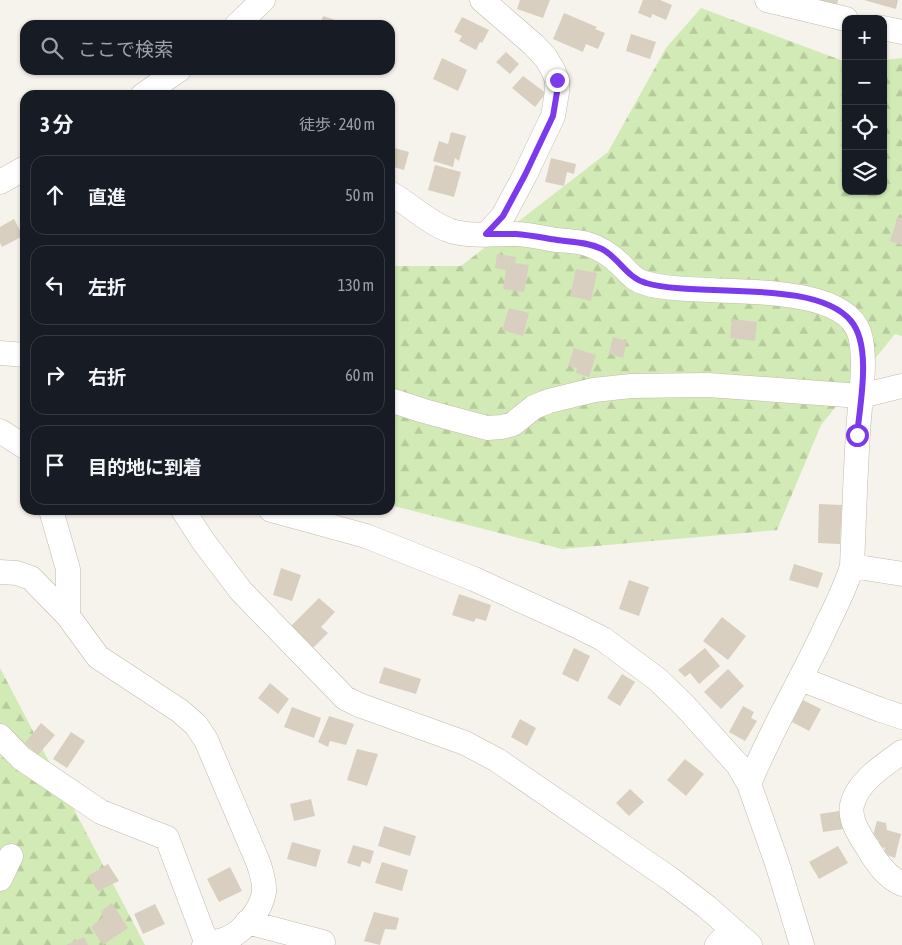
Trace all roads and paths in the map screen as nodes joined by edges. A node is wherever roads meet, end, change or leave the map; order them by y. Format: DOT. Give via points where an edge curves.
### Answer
graph roads {
  1 [pos="263,0"];
  2 [pos="482,0"];
  3 [pos="767,0"];
  4 [pos="842,18"];
  5 [pos="242,20"];
  6 [pos="887,29"];
  7 [pos="902,32"];
  8 [pos="171,75"];
  9 [pos="149,90"];
  10 [pos="20,171"];
  11 [pos="0,182"];
  12 [pos="395,196"];
  13 [pos="486,234"];
  14 [pos="0,353"];
  15 [pos="20,355"];
  16 [pos="902,386"];
  17 [pos="860,396"];
  18 [pos="395,402"];
  19 [pos="0,431"];
  20 [pos="20,444"];
  21 [pos="52,515"];
  22 [pos="188,515"];
  23 [pos="288,515"];
  24 [pos="852,566"];
  25 [pos="0,572"];
  26 [pos="902,574"];
  27 [pos="68,616"];
  28 [pos="801,679"];
  29 [pos="902,717"];
  30 [pos="0,737"];
  31 [pos="902,752"];
  32 [pos="749,784"];
  33 [pos="11,856"];
  34 [pos="0,879"];
  35 [pos="902,884"];
  36 [pos="247,922"];
  37 [pos="725,937"];
  38 [pos="323,942"];
  39 [pos="207,944"];
  40 [pos="750,945"];
  41 [pos="802,945"];
  1 -- 5 [label="street"];
  2 -- 13 [label="street" via="546,58 555,75 557,92 553,116 525,175 503,216"];
  3 -- 4 [label="street"];
  6 -- 7 [label="street"];
  8 -- 9 [label="street"];
  10 -- 11 [label="street"];
  12 -- 13 [label="street" via="438,225 459,232"];
  13 -- 17 [label="street" via="517,234 585,243 602,249 631,276 644,283 765,293 834,307 858,330 862,354"];
  14 -- 15 [label="street"];
  16 -- 17 [label="street"];
  17 -- 18 [label="street" via="708,385 630,386 594,390 549,401 534,407 512,424 487,428"];
  17 -- 24 [label="street"];
  19 -- 20 [label="street"];
  21 -- 27 [label="street" via="68,569"];
  22 -- 37 [label="street" via="202,541 242,591 345,698 465,744 497,760 708,907"];
  23 -- 32 [label="street" via="366,536 412,554 474,579 603,640 657,679 684,705 738,764"];
  24 -- 26 [label="street"];
  24 -- 28 [label="street"];
  25 -- 27 [label="street" via="31,578"];
  27 -- 36 [label="street" via="98,657 180,711 196,725 206,740 263,878 264,892 260,904"];
  28 -- 29 [label="street"];
  28 -- 32 [label="street" via="762,752"];
  30 -- 39 [label="street" via="22,758 101,812 167,838"];
  31 -- 35 [label="street" via="866,782 852,806 856,829 875,860 889,876"];
  32 -- 41 [label="street"];
  33 -- 34 [label="street"];
  36 -- 38 [label="street"];
  36 -- 39 [label="street" via="227,938"];
  37 -- 40 [label="street"];
}
